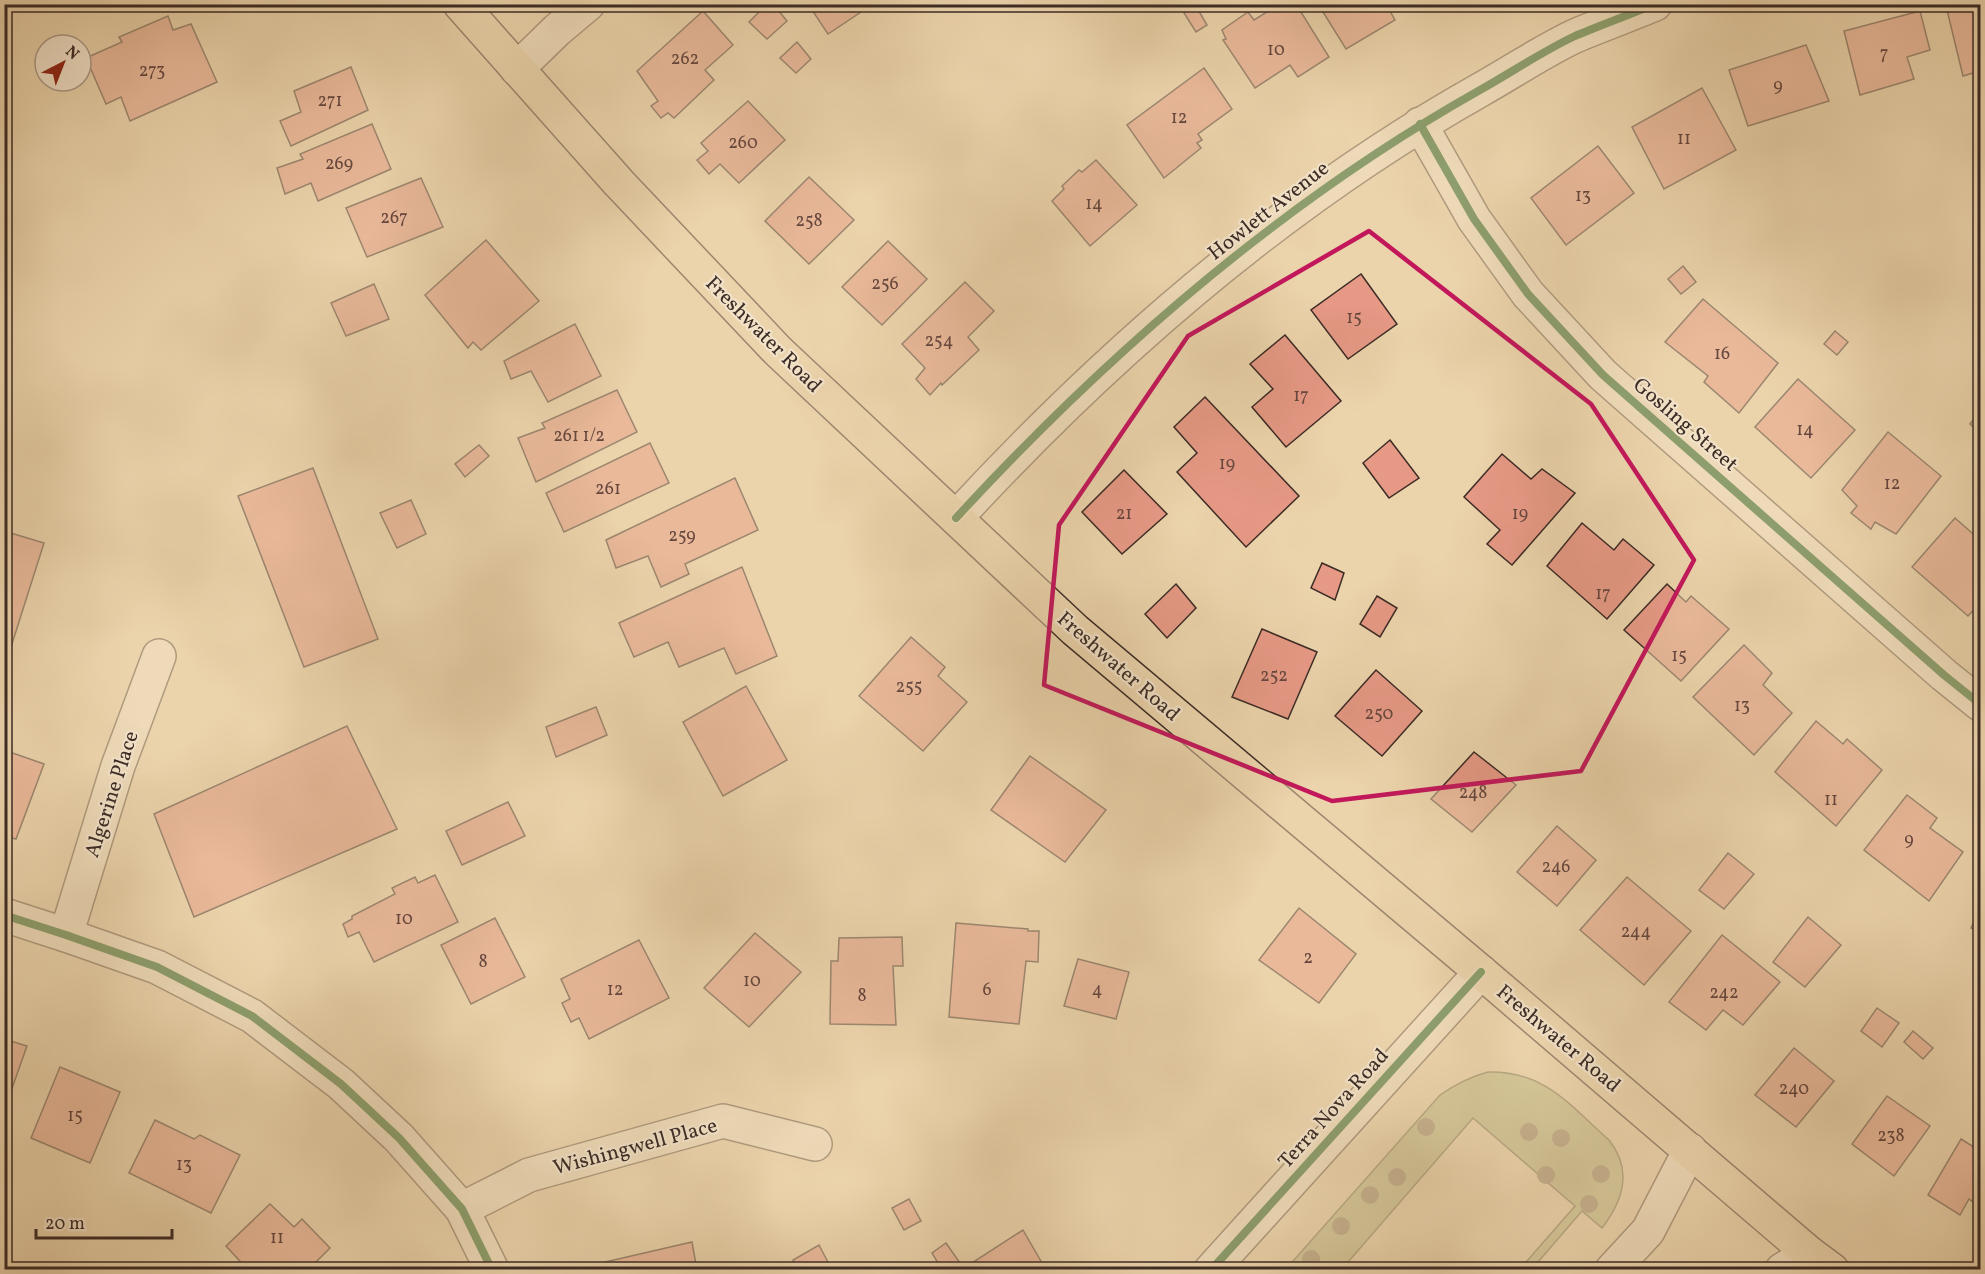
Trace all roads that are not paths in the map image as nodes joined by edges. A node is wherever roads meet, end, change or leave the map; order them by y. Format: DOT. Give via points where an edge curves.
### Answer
graph roads {
  1 [pos="460,4"];
  2 [pos="588,4"];
  3 [pos="1655,4"];
  4 [pos="517,69"];
  5 [pos="1419,124"];
  6 [pos="956,518"];
  7 [pos="159,656"];
  8 [pos="1980,704"];
  9 [pos="4,915"];
  10 [pos="66,934"];
  11 [pos="1481,972"];
  12 [pos="815,1144"];
  13 [pos="1690,1150"];
  14 [pos="462,1209"];
  15 [pos="1808,1264"];
  16 [pos="492,1269"];
  17 [pos="1212,1269"];
  18 [pos="1612,1269"];
  1 -- 4 [label="main road, Freshwater Road"];
  2 -- 4 [label="street"];
  3 -- 5 [label="street, Howlett Avenue" via="1573,37"];
  4 -- 6 [label="main road, Freshwater Road" via="761,334"];
  5 -- 6 [label="street, Howlett Avenue" via="1299,206 1144,334 1051,418"];
  5 -- 8 [label="street, Gosling Street" via="1474,219 1528,294 1602,375"];
  6 -- 11 [label="main road, Freshwater Road" via="1075,630"];
  7 -- 10 [label="street, Algerine Place" via="118,766"];
  9 -- 10 [label="street"];
  10 -- 14 [label="street" via="157,967 252,1016 349,1092 399,1138"];
  11 -- 13 [label="main road, Freshwater Road"];
  11 -- 17 [label="street, Terra Nova Road"];
  12 -- 14 [label="street, Wishingwell Place" via="723,1121 529,1175"];
  13 -- 15 [label="main road, Freshwater Road"];
  13 -- 18 [label="street" via="1648,1231"];
  14 -- 16 [label="street"];
}
